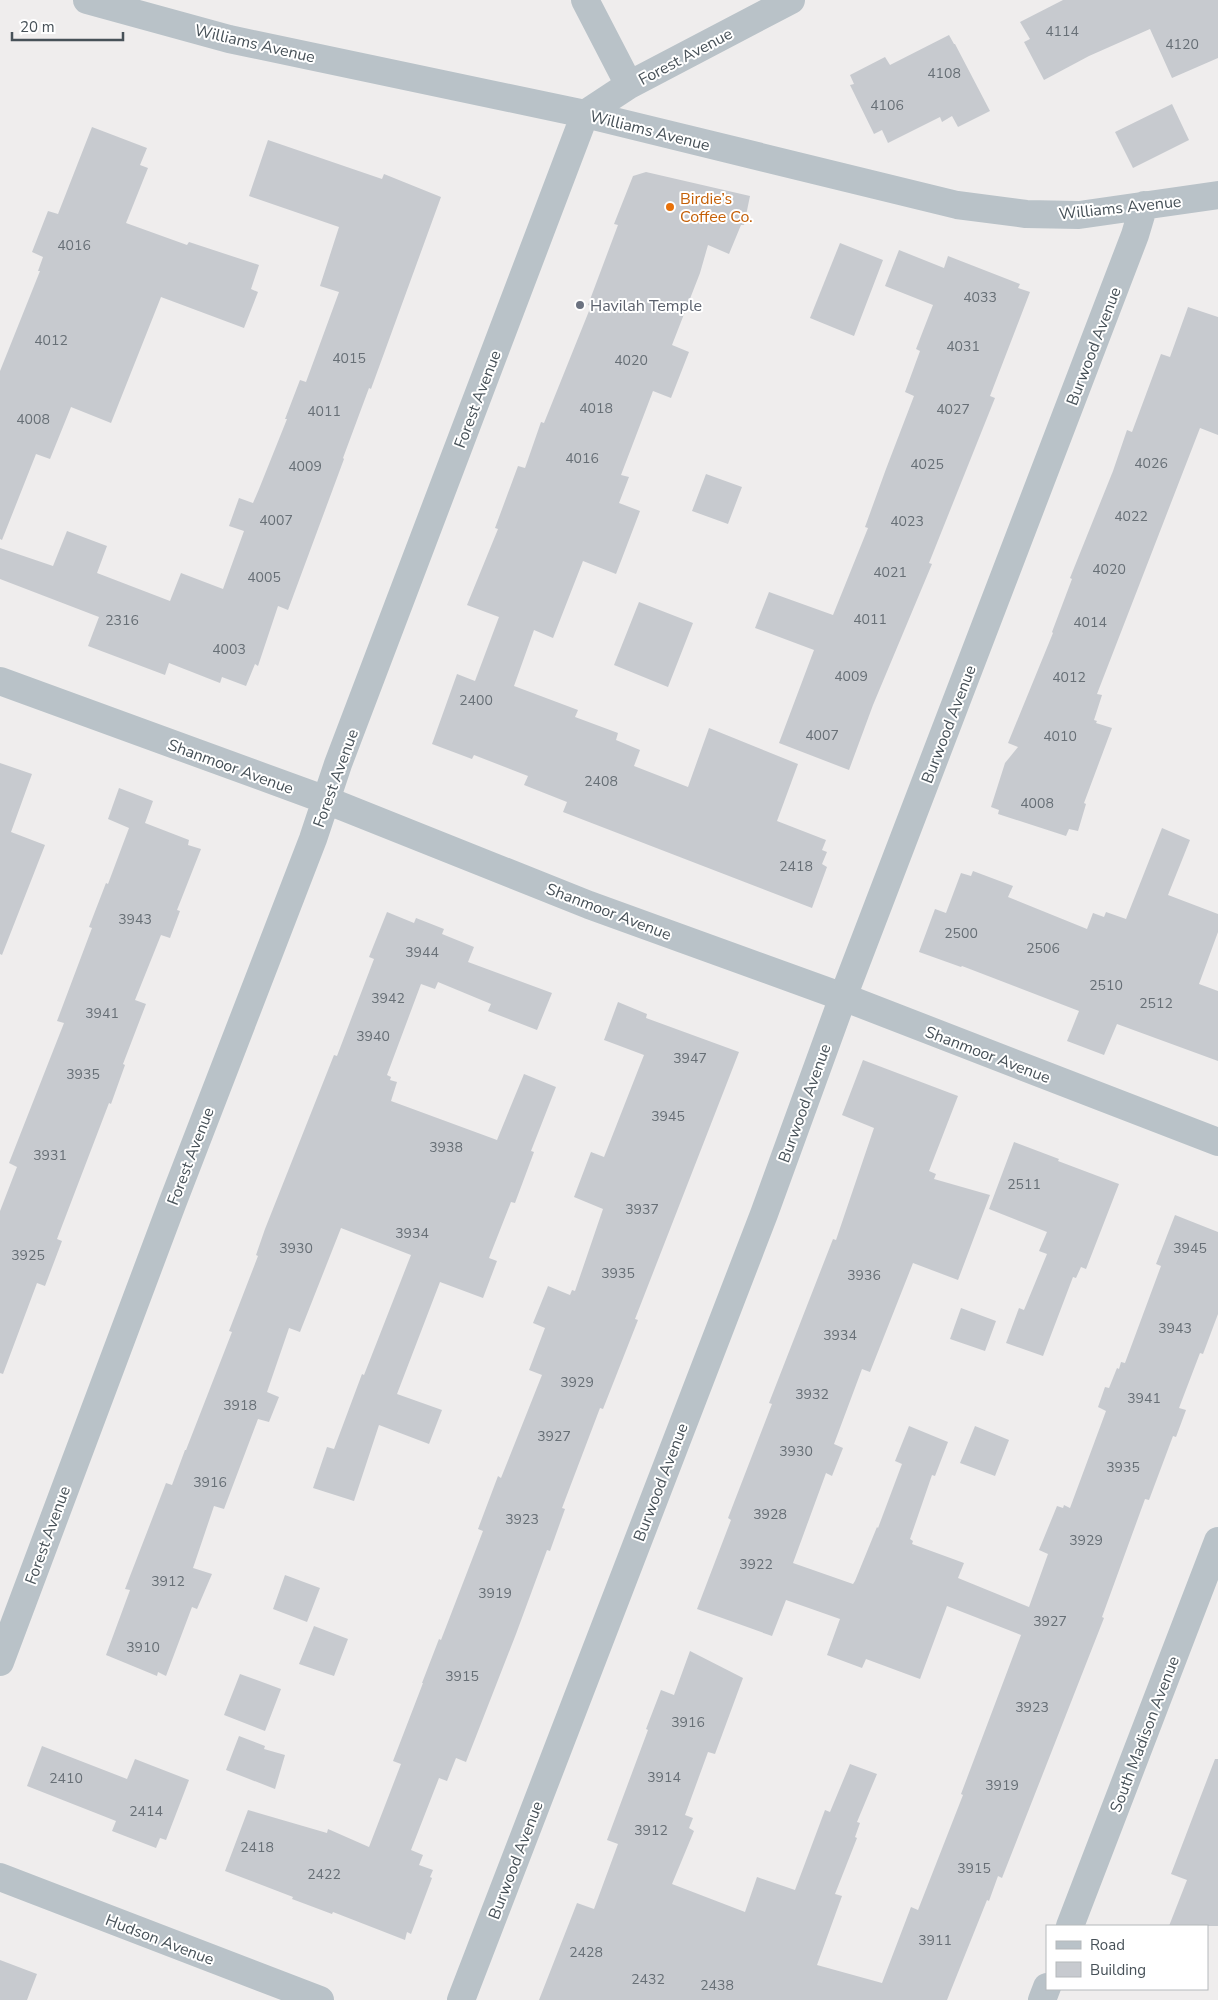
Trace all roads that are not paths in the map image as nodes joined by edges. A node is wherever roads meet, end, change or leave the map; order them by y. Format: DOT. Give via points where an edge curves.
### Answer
graph roads {
  1 [pos="87,0"];
  2 [pos="585,0"];
  3 [pos="791,0"];
  4 [pos="629,84"];
  5 [pos="585,114"];
  6 [pos="1218,195"];
  7 [pos="1144,205"];
  8 [pos="0,682"];
  9 [pos="326,800"];
  10 [pos="843,997"];
  11 [pos="1218,1142"];
  12 [pos="1218,1541"];
  13 [pos="0,1662"];
  14 [pos="0,1878"];
  15 [pos="1070,1925"];
  16 [pos="320,2000"];
  17 [pos="461,2000"];
  1 -- 5 [label="street, Williams Avenue" via="229,38"];
  2 -- 4 [label="street"];
  3 -- 4 [label="street, Forest Avenue"];
  4 -- 5 [label="street, Forest Avenue"];
  5 -- 7 [label="street, Williams Avenue" via="957,205 1026,214 1080,215"];
  5 -- 9 [label="street, Forest Avenue"];
  6 -- 7 [label="street, Williams Avenue"];
  7 -- 10 [label="street, Burwood Avenue" via="1132,245"];
  8 -- 9 [label="street, Shanmoor Avenue"];
  9 -- 10 [label="street, Shanmoor Avenue" via="589,904"];
  9 -- 13 [label="street, Forest Avenue"];
  10 -- 11 [label="street, Shanmoor Avenue"];
  10 -- 17 [label="street, Burwood Avenue" via="764,1214"];
  12 -- 15 [label="street, South Madison Avenue"];
  14 -- 16 [label="street, Hudson Avenue"];
}
